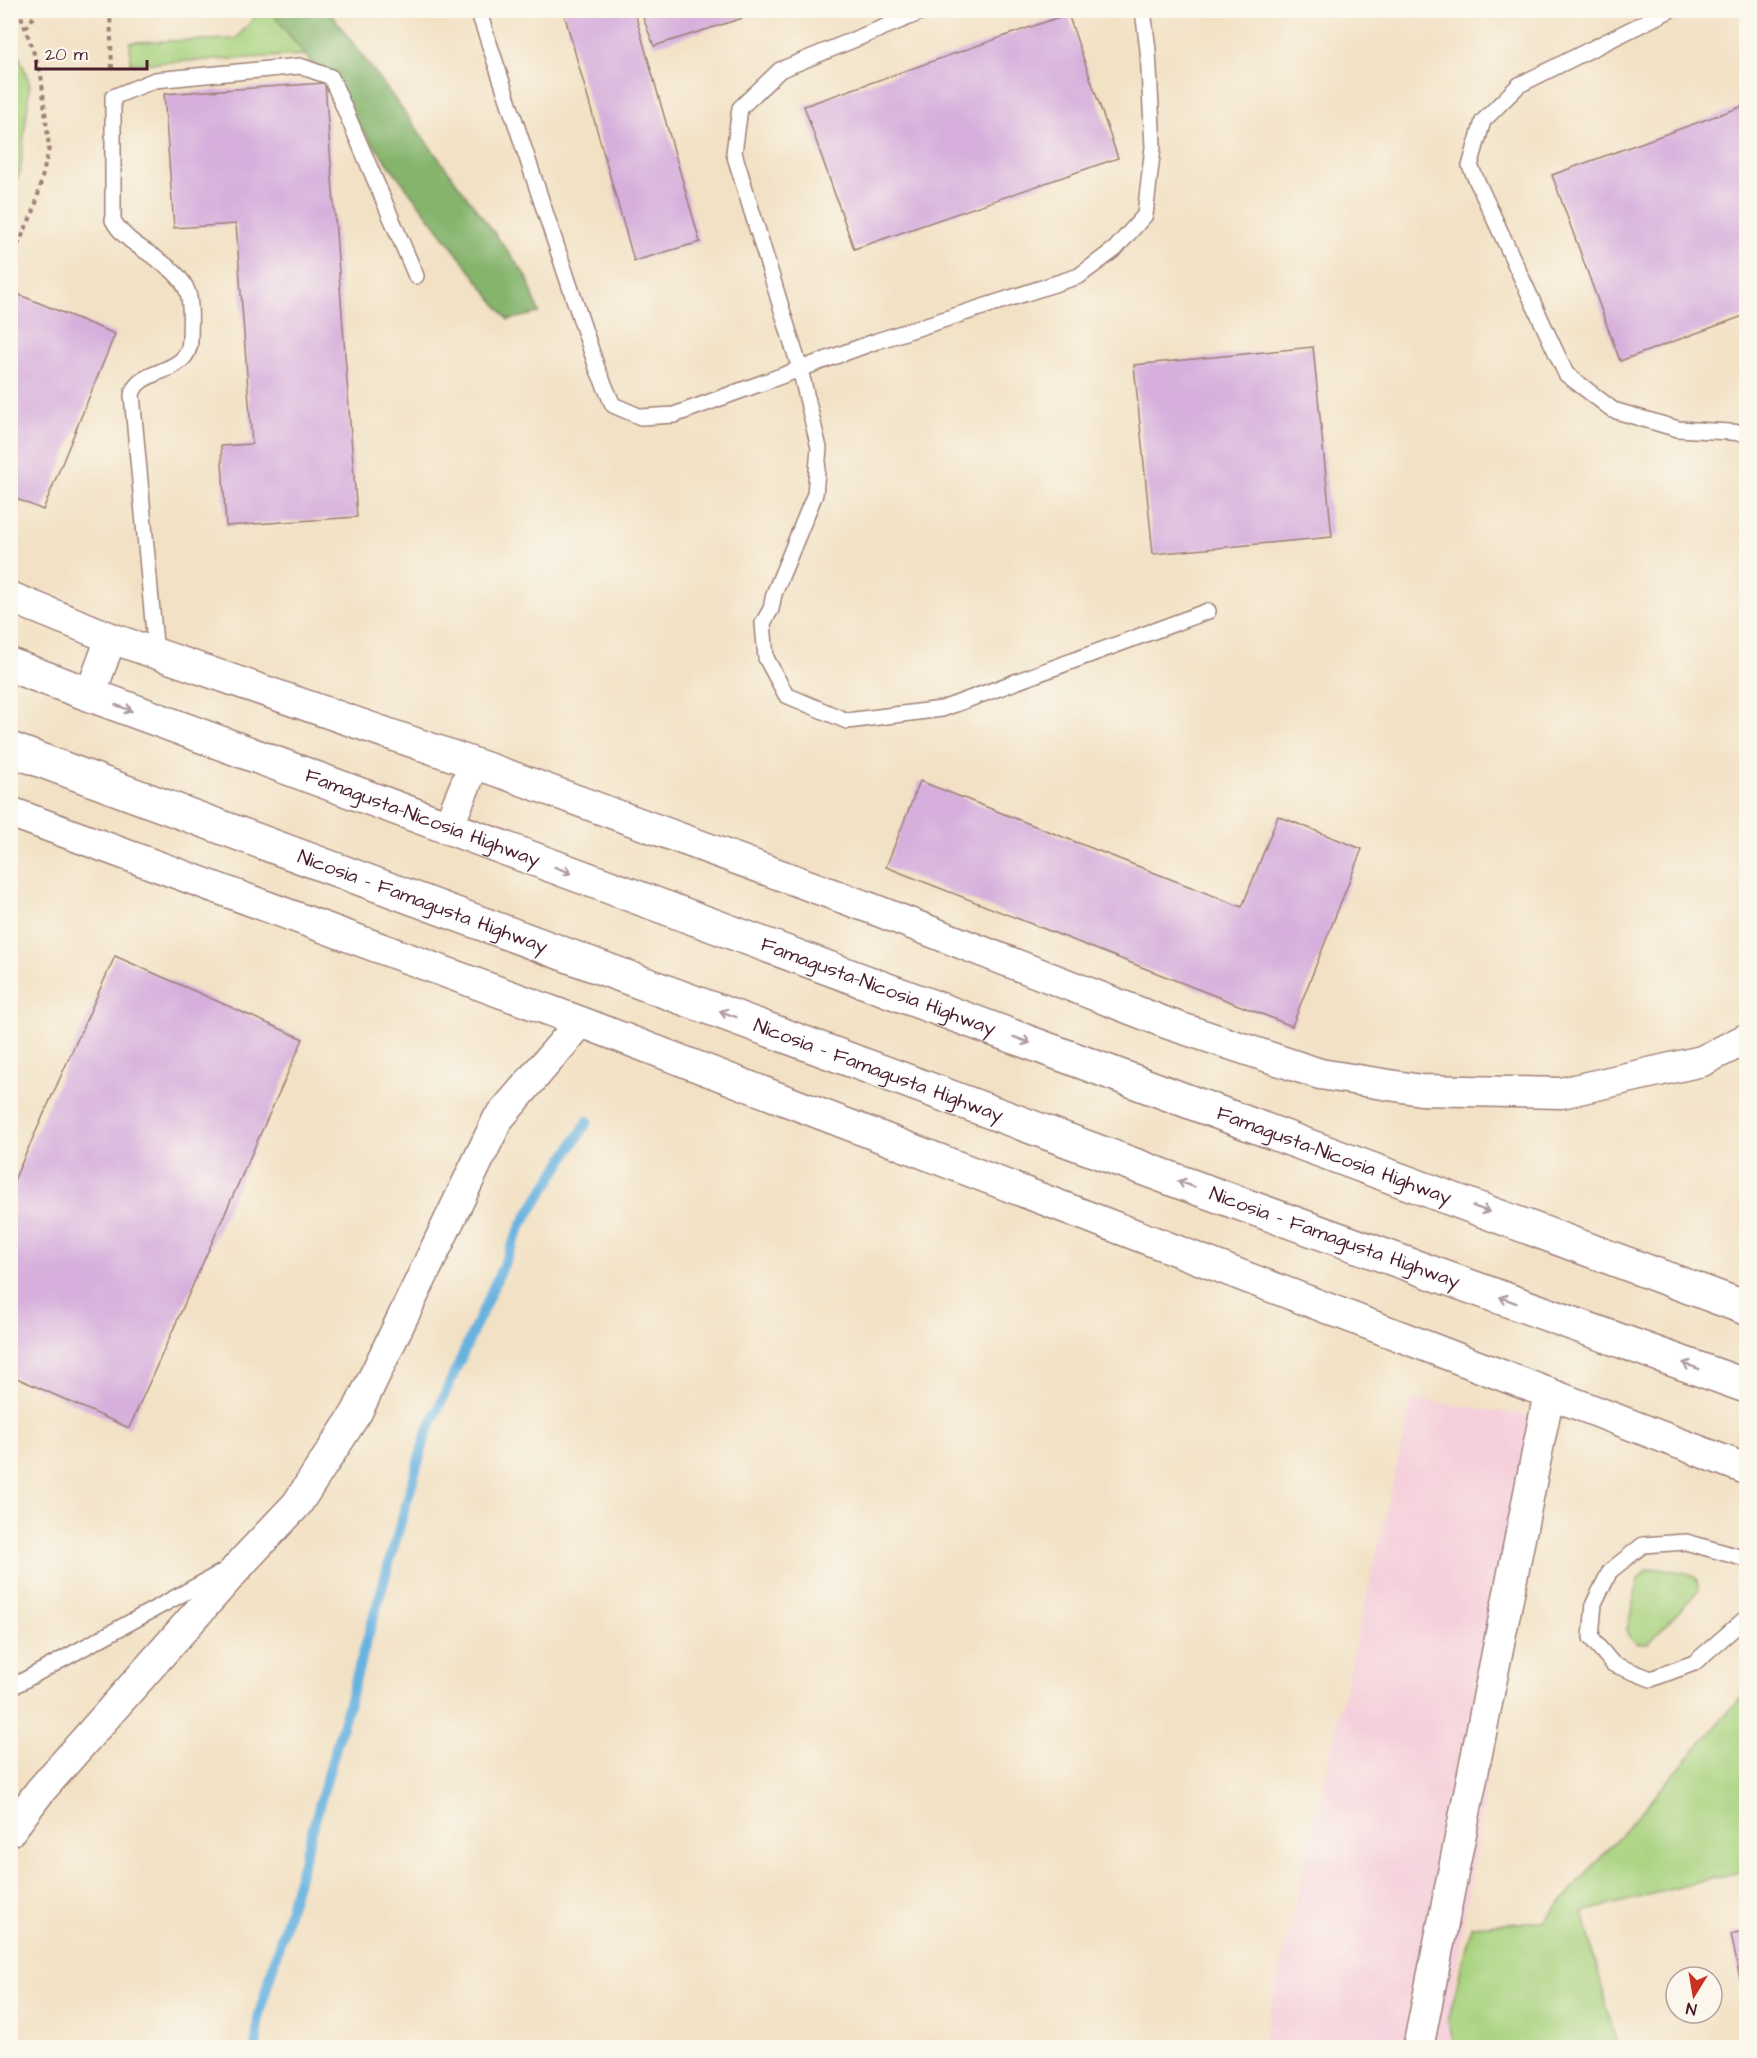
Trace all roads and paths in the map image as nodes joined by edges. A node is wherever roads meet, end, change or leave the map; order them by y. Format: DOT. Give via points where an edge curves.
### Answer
graph roads {
  1 [pos="19,10"];
  2 [pos="38,10"];
  3 [pos="110,10"];
  4 [pos="478,10"];
  5 [pos="926,10"];
  6 [pos="1143,10"];
  7 [pos="1670,10"];
  8 [pos="26,29"];
  9 [pos="113,97"];
  10 [pos="10,262"];
  11 [pos="416,276"];
  12 [pos="800,369"];
  13 [pos="1746,433"];
  14 [pos="10,597"];
  15 [pos="1208,611"];
  16 [pos="111,638"];
  17 [pos="156,654"];
  18 [pos="10,665"];
  19 [pos="90,695"];
  20 [pos="10,749"];
  21 [pos="474,764"];
  22 [pos="10,812"];
  23 [pos="448,827"];
  24 [pos="581,1022"];
  25 [pos="1746,1039"];
  26 [pos="1746,1308"];
  27 [pos="1746,1386"];
  28 [pos="1549,1394"];
  29 [pos="1746,1469"];
  30 [pos="245,1559"];
  31 [pos="1746,1559"];
  32 [pos="1746,1618"];
  33 [pos="10,1688"];
  34 [pos="10,1831"];
  35 [pos="1418,2048"];
  1 -- 8 [label="path"];
  2 -- 8 [label="path"];
  3 -- 9 [label="path"];
  4 -- 12 [label="lane" via="597,368 613,405 641,417 674,415"];
  5 -- 12 [label="lane" via="780,70 740,108 734,153"];
  6 -- 12 [label="lane" via="1153,147 1145,215 1115,249 1079,276"];
  7 -- 13 [label="lane" via="1519,85 1483,121 1470,166 1566,374 1613,410 1678,429"];
  8 -- 10 [label="path" via="41,74 49,148 35,208"];
  9 -- 11 [label="lane" via="156,80 300,66 331,78"];
  9 -- 17 [label="lane" via="113,220 123,235 175,274 188,292 190,303 190,345 184,358 140,381 132,395"];
  12 -- 15 [label="lane" via="819,448 814,494 763,624 766,658 786,695 847,721 942,709"];
  14 -- 16 [label="street"];
  16 -- 17 [label="street"];
  16 -- 19 [label="street"];
  17 -- 21 [label="street"];
  18 -- 19 [label="highway, Famagusta-Nicosia Highway"];
  19 -- 23 [label="highway, Famagusta-Nicosia Highway, one-way"];
  27 -- 20 [label="highway, Nicosia - Famagusta Highway, one-way" via="1168,1178"];
  21 -- 23 [label="street"];
  21 -- 25 [label="street" via="873,909 1169,1024 1320,1074 1421,1090 1561,1093 1702,1060"];
  22 -- 24 [label="street"];
  23 -- 26 [label="highway, Famagusta-Nicosia Highway, one-way"];
  24 -- 28 [label="street"];
  24 -- 30 [label="street" via="498,1119 357,1412 297,1504"];
  28 -- 29 [label="street"];
  28 -- 35 [label="street"];
  30 -- 33 [label="lane"];
  30 -- 34 [label="street" via="40,1791"];
  31 -- 32 [label="lane" via="1686,1542 1643,1545 1610,1571 1594,1603 1591,1638 1613,1664 1651,1679 1694,1663"];
}
